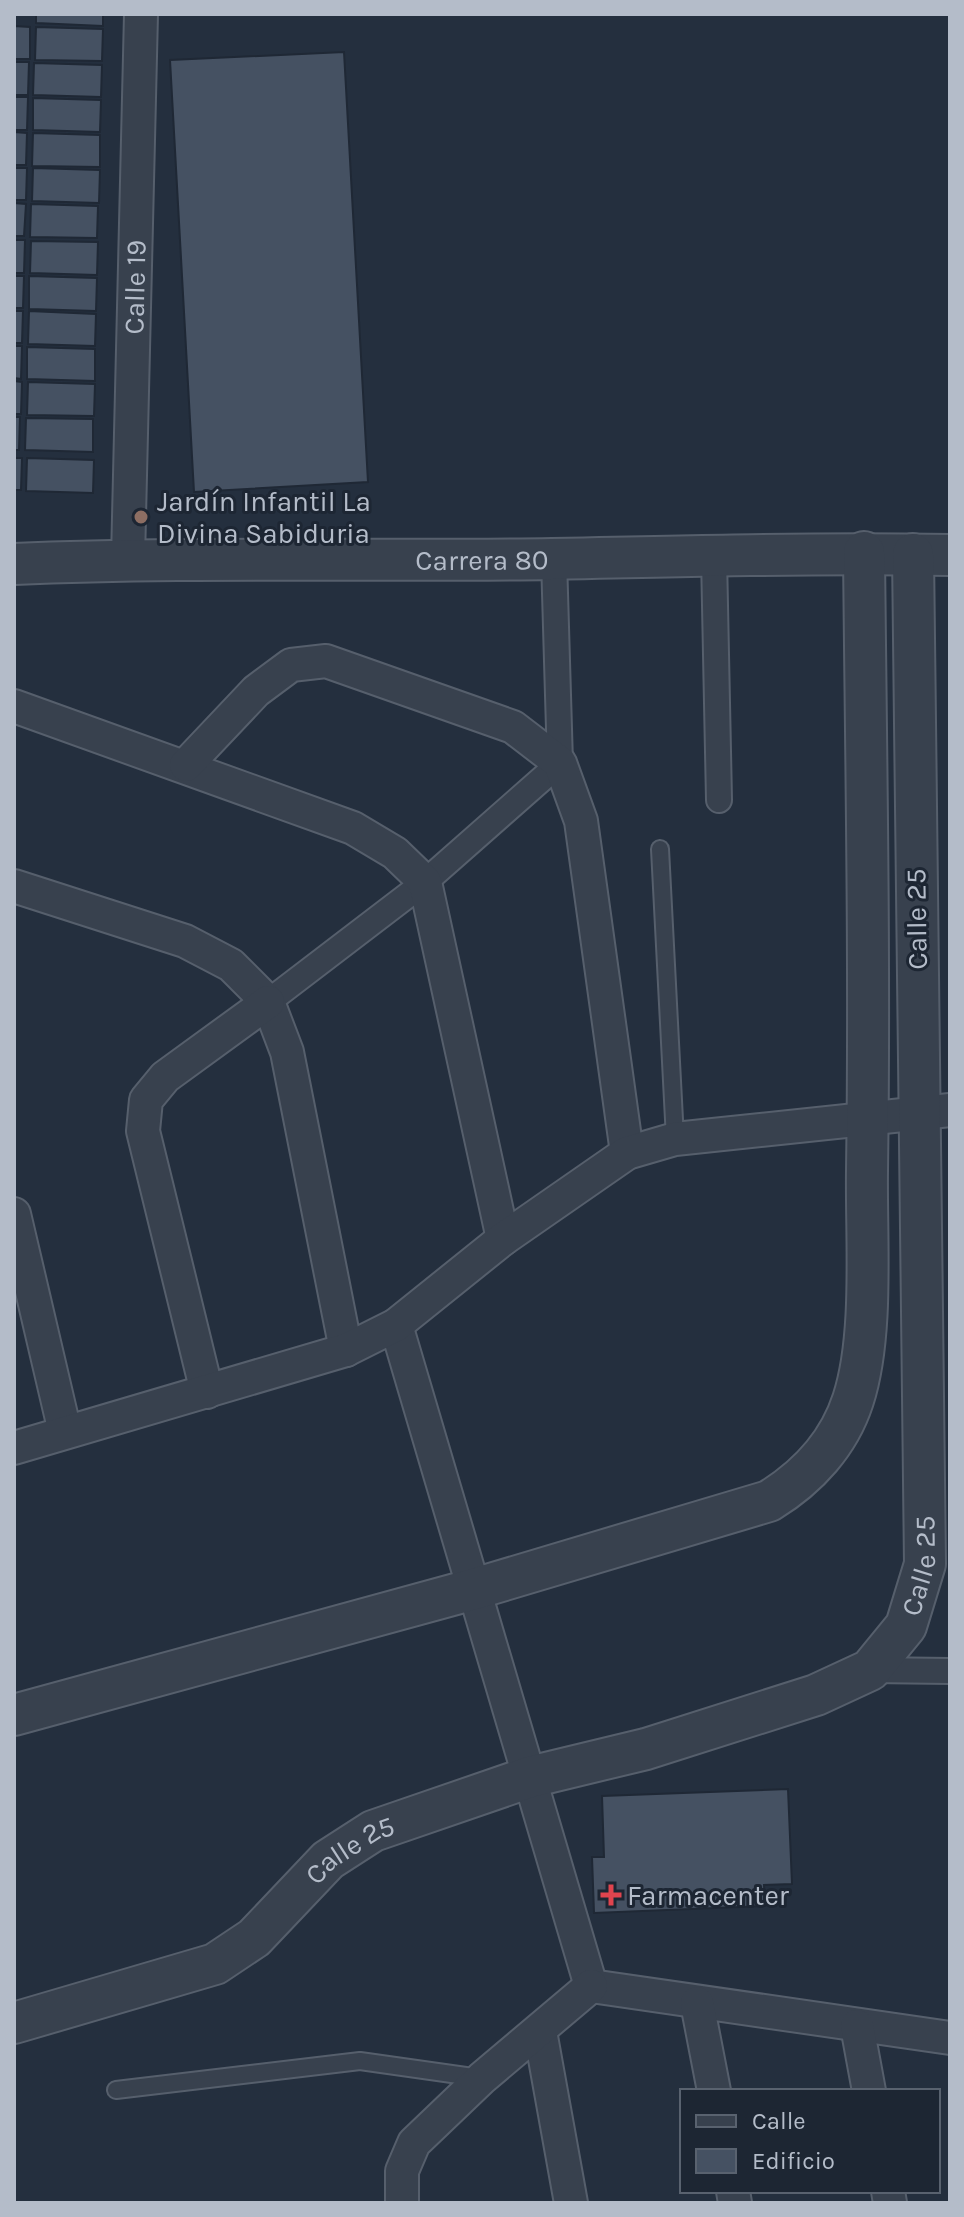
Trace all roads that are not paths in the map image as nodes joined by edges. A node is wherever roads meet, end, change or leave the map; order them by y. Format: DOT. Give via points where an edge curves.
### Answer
graph roads {
  1 [pos="141,14"];
  2 [pos="864,552"];
  3 [pos="932,554"];
  4 [pos="714,557"];
  5 [pos="128,559"];
  6 [pos="554,559"];
  7 [pos="14,564"];
  8 [pos="14,706"];
  9 [pos="560,763"];
  10 [pos="186,765"];
  11 [pos="719,800"];
  12 [pos="660,849"];
  13 [pos="425,882"];
  14 [pos="14,886"];
  15 [pos="268,1002"];
  16 [pos="934,1111"];
  17 [pos="868,1116"];
  18 [pos="675,1139"];
  19 [pos="627,1153"];
  20 [pos="14,1214"];
  21 [pos="503,1239"];
  22 [pos="396,1325"];
  23 [pos="346,1350"];
  24 [pos="207,1392"];
  25 [pos="65,1432"];
  26 [pos="14,1448"];
  27 [pos="474,1589"];
  28 [pos="870,1670"];
  29 [pos="950,1671"];
  30 [pos="14,1715"];
  31 [pos="530,1777"];
  32 [pos="591,1986"];
  33 [pos="697,2003"];
  34 [pos="14,2023"];
  35 [pos="857,2026"];
  36 [pos="540,2031"];
  37 [pos="950,2038"];
  38 [pos="482,2078"];
  39 [pos="714,2089"];
  40 [pos="869,2089"];
  41 [pos="116,2090"];
  42 [pos="402,2203"];
  43 [pos="571,2203"];
  1 -- 5 [label="street, Calle 19"];
  2 -- 3 [label="street, Carrera 80"];
  2 -- 4 [label="street, Carrera 80"];
  2 -- 17 [label="street, Calle 25"];
  3 -- 16 [label="street, Calle 25"];
  4 -- 6 [label="street, Carrera 80"];
  4 -- 11 [label="street"];
  5 -- 6 [label="street, Carrera 80"];
  5 -- 7 [label="street, Carrera 80"];
  6 -- 9 [label="street"];
  8 -- 10 [label="street"];
  9 -- 10 [label="street" via="513,727 326,661 291,665 256,691"];
  9 -- 13 [label="street"];
  9 -- 19 [label="street" via="581,821"];
  10 -- 13 [label="street" via="353,828 395,853"];
  12 -- 18 [label="lane"];
  13 -- 15 [label="street"];
  13 -- 21 [label="street"];
  14 -- 15 [label="street" via="185,941 231,965"];
  15 -- 23 [label="street" via="287,1052"];
  15 -- 24 [label="street" via="165,1077 146,1100 143,1131"];
  16 -- 17 [label="street"];
  16 -- 28 [label="street, Calle 25" via="925,1564 906,1626"];
  17 -- 18 [label="street"];
  17 -- 27 [label="street, Calle 25" via="864,1344 854,1399 829,1449 769,1501"];
  18 -- 19 [label="street"];
  19 -- 21 [label="street"];
  20 -- 25 [label="street"];
  21 -- 22 [label="street"];
  22 -- 23 [label="street"];
  22 -- 27 [label="street"];
  23 -- 24 [label="street"];
  24 -- 25 [label="street"];
  25 -- 26 [label="street"];
  27 -- 30 [label="street, Calle 25"];
  27 -- 31 [label="street"];
  28 -- 29 [label="street"];
  28 -- 31 [label="street, Calle 25" via="816,1695 646,1749"];
  31 -- 32 [label="street"];
  31 -- 34 [label="street, Calle 25" via="373,1831 347,1845 254,1938 215,1964"];
  32 -- 33 [label="street"];
  32 -- 36 [label="street"];
  33 -- 35 [label="street"];
  33 -- 39 [label="street"];
  35 -- 37 [label="street"];
  35 -- 40 [label="street"];
  36 -- 38 [label="street"];
  36 -- 43 [label="street"];
  38 -- 41 [label="lane" via="360,2061"];
  38 -- 42 [label="street" via="414,2143 402,2171"];
}
